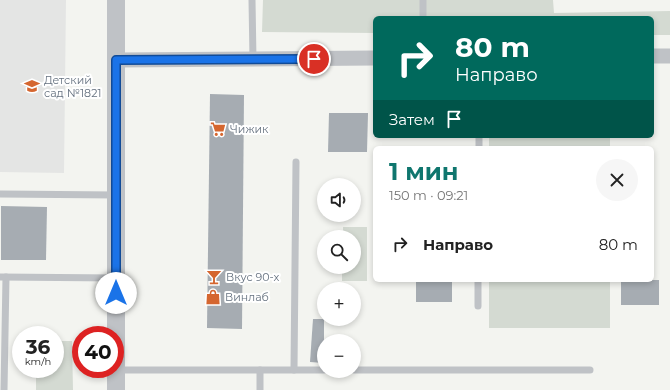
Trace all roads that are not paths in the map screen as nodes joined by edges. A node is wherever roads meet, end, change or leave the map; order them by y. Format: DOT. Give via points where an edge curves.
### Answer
graph roads {
  1 [pos="116,0"];
  2 [pos="252,0"];
  3 [pos="423,0"];
  4 [pos="423,16"];
  5 [pos="654,56"];
  6 [pos="670,56"];
  7 [pos="373,58"];
  8 [pos="253,59"];
  9 [pos="116,60"];
  10 [pos="296,162"];
  11 [pos="0,194"];
  12 [pos="116,195"];
  13 [pos="3,277"];
  14 [pos="116,278"];
  15 [pos="478,282"];
  16 [pos="478,306"];
  17 [pos="116,326"];
  18 [pos="124,370"];
  19 [pos="260,370"];
  20 [pos="294,370"];
  21 [pos="317,370"];
  22 [pos="361,370"];
  23 [pos="590,370"];
  24 [pos="116,378"];
  25 [pos="4,390"];
  26 [pos="116,390"];
  27 [pos="260,390"];
  1 -- 9 [label="street"];
  2 -- 8 [label="lane"];
  3 -- 4 [label="lane"];
  5 -- 6 [label="street"];
  7 -- 8 [label="street"];
  8 -- 9 [label="street"];
  9 -- 12 [label="street"];
  10 -- 20 [label="lane"];
  11 -- 12 [label="lane"];
  12 -- 14 [label="street"];
  13 -- 14 [label="lane"];
  13 -- 25 [label="lane"];
  14 -- 17 [label="street"];
  15 -- 16 [label="lane"];
  18 -- 19 [label="lane"];
  19 -- 20 [label="lane"];
  19 -- 27 [label="lane"];
  20 -- 21 [label="lane"];
  22 -- 23 [label="lane"];
  24 -- 26 [label="street"];
}
